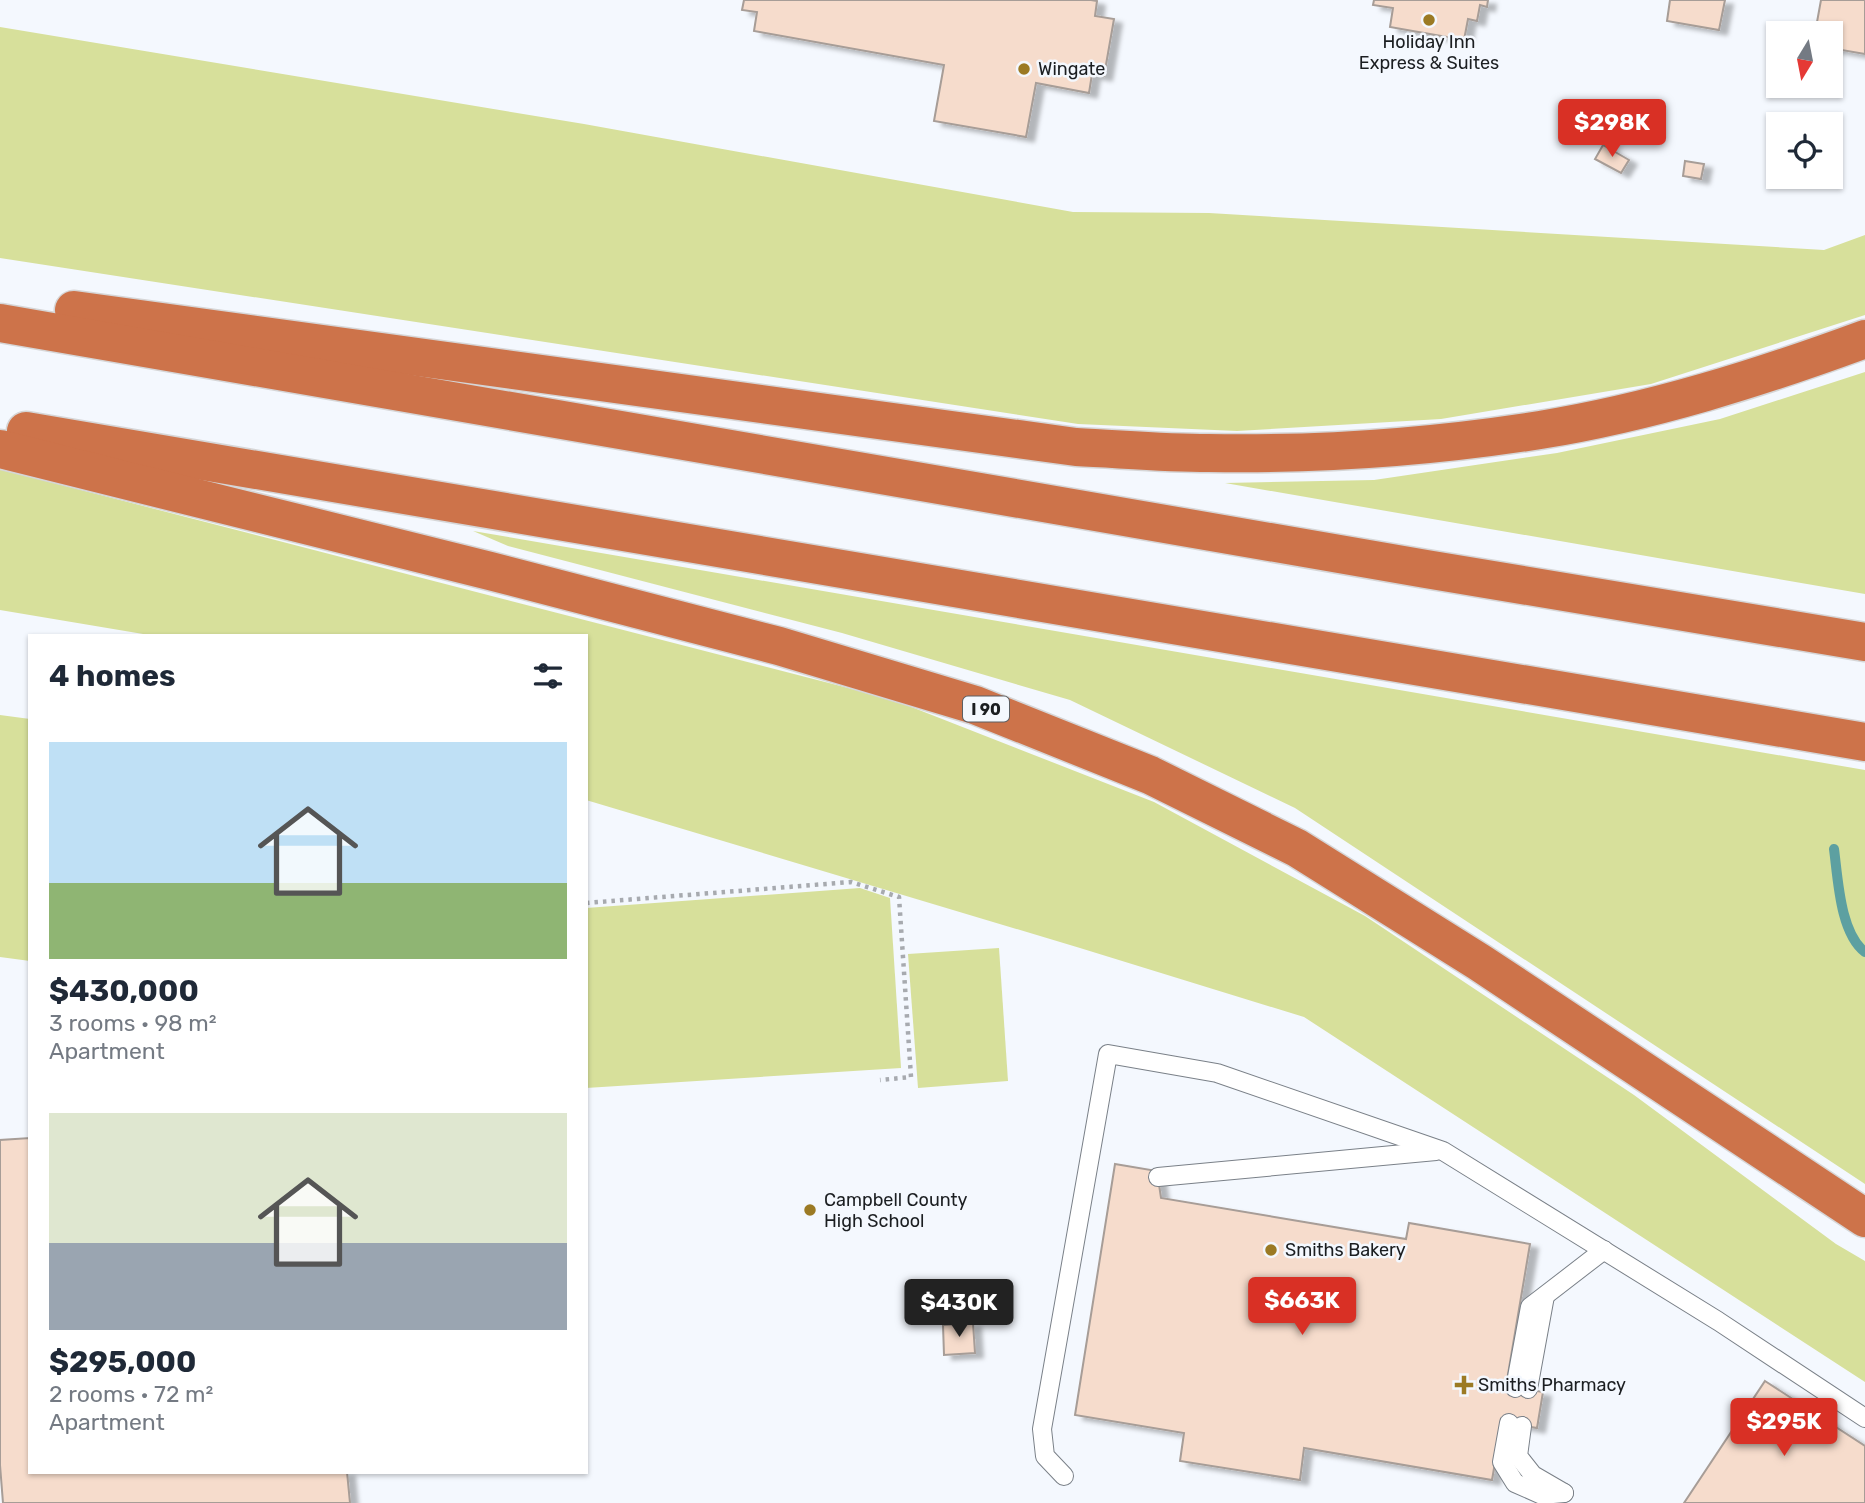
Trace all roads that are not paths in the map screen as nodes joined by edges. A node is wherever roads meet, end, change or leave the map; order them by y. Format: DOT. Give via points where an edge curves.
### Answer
graph roads {
  1 [pos="0,300"];
  2 [pos="0,323"];
  3 [pos="1865,339"];
  4 [pos="0,426"];
  5 [pos="0,449"];
  6 [pos="1865,642"];
  7 [pos="1865,741"];
  8 [pos="1443,1151"];
  9 [pos="1158,1177"];
  10 [pos="1865,1218"];
  11 [pos="1604,1250"];
  12 [pos="1522,1388"];
  13 [pos="1865,1418"];
  14 [pos="1516,1425"];
  15 [pos="1064,1476"];
  16 [pos="1564,1493"];
  1 -- 3 [label="highway" via="1076,447 1208,453 1382,448 1540,430 1656,406 1769,374"];
  2 -- 6 [label="highway"];
  4 -- 7 [label="highway"];
  5 -- 10 [label="highway, I 90" via="779,646 975,705 1150,775 1297,848 1479,962"];
  8 -- 9 [label="lane"];
  8 -- 11 [label="lane"];
  8 -- 15 [label="lane" via="1217,1073 1108,1054 1042,1429 1045,1456"];
  11 -- 12 [label="lane" via="1530,1307"];
  11 -- 13 [label="lane"];
  14 -- 16 [label="lane" via="1518,1456 1533,1475"];
}
